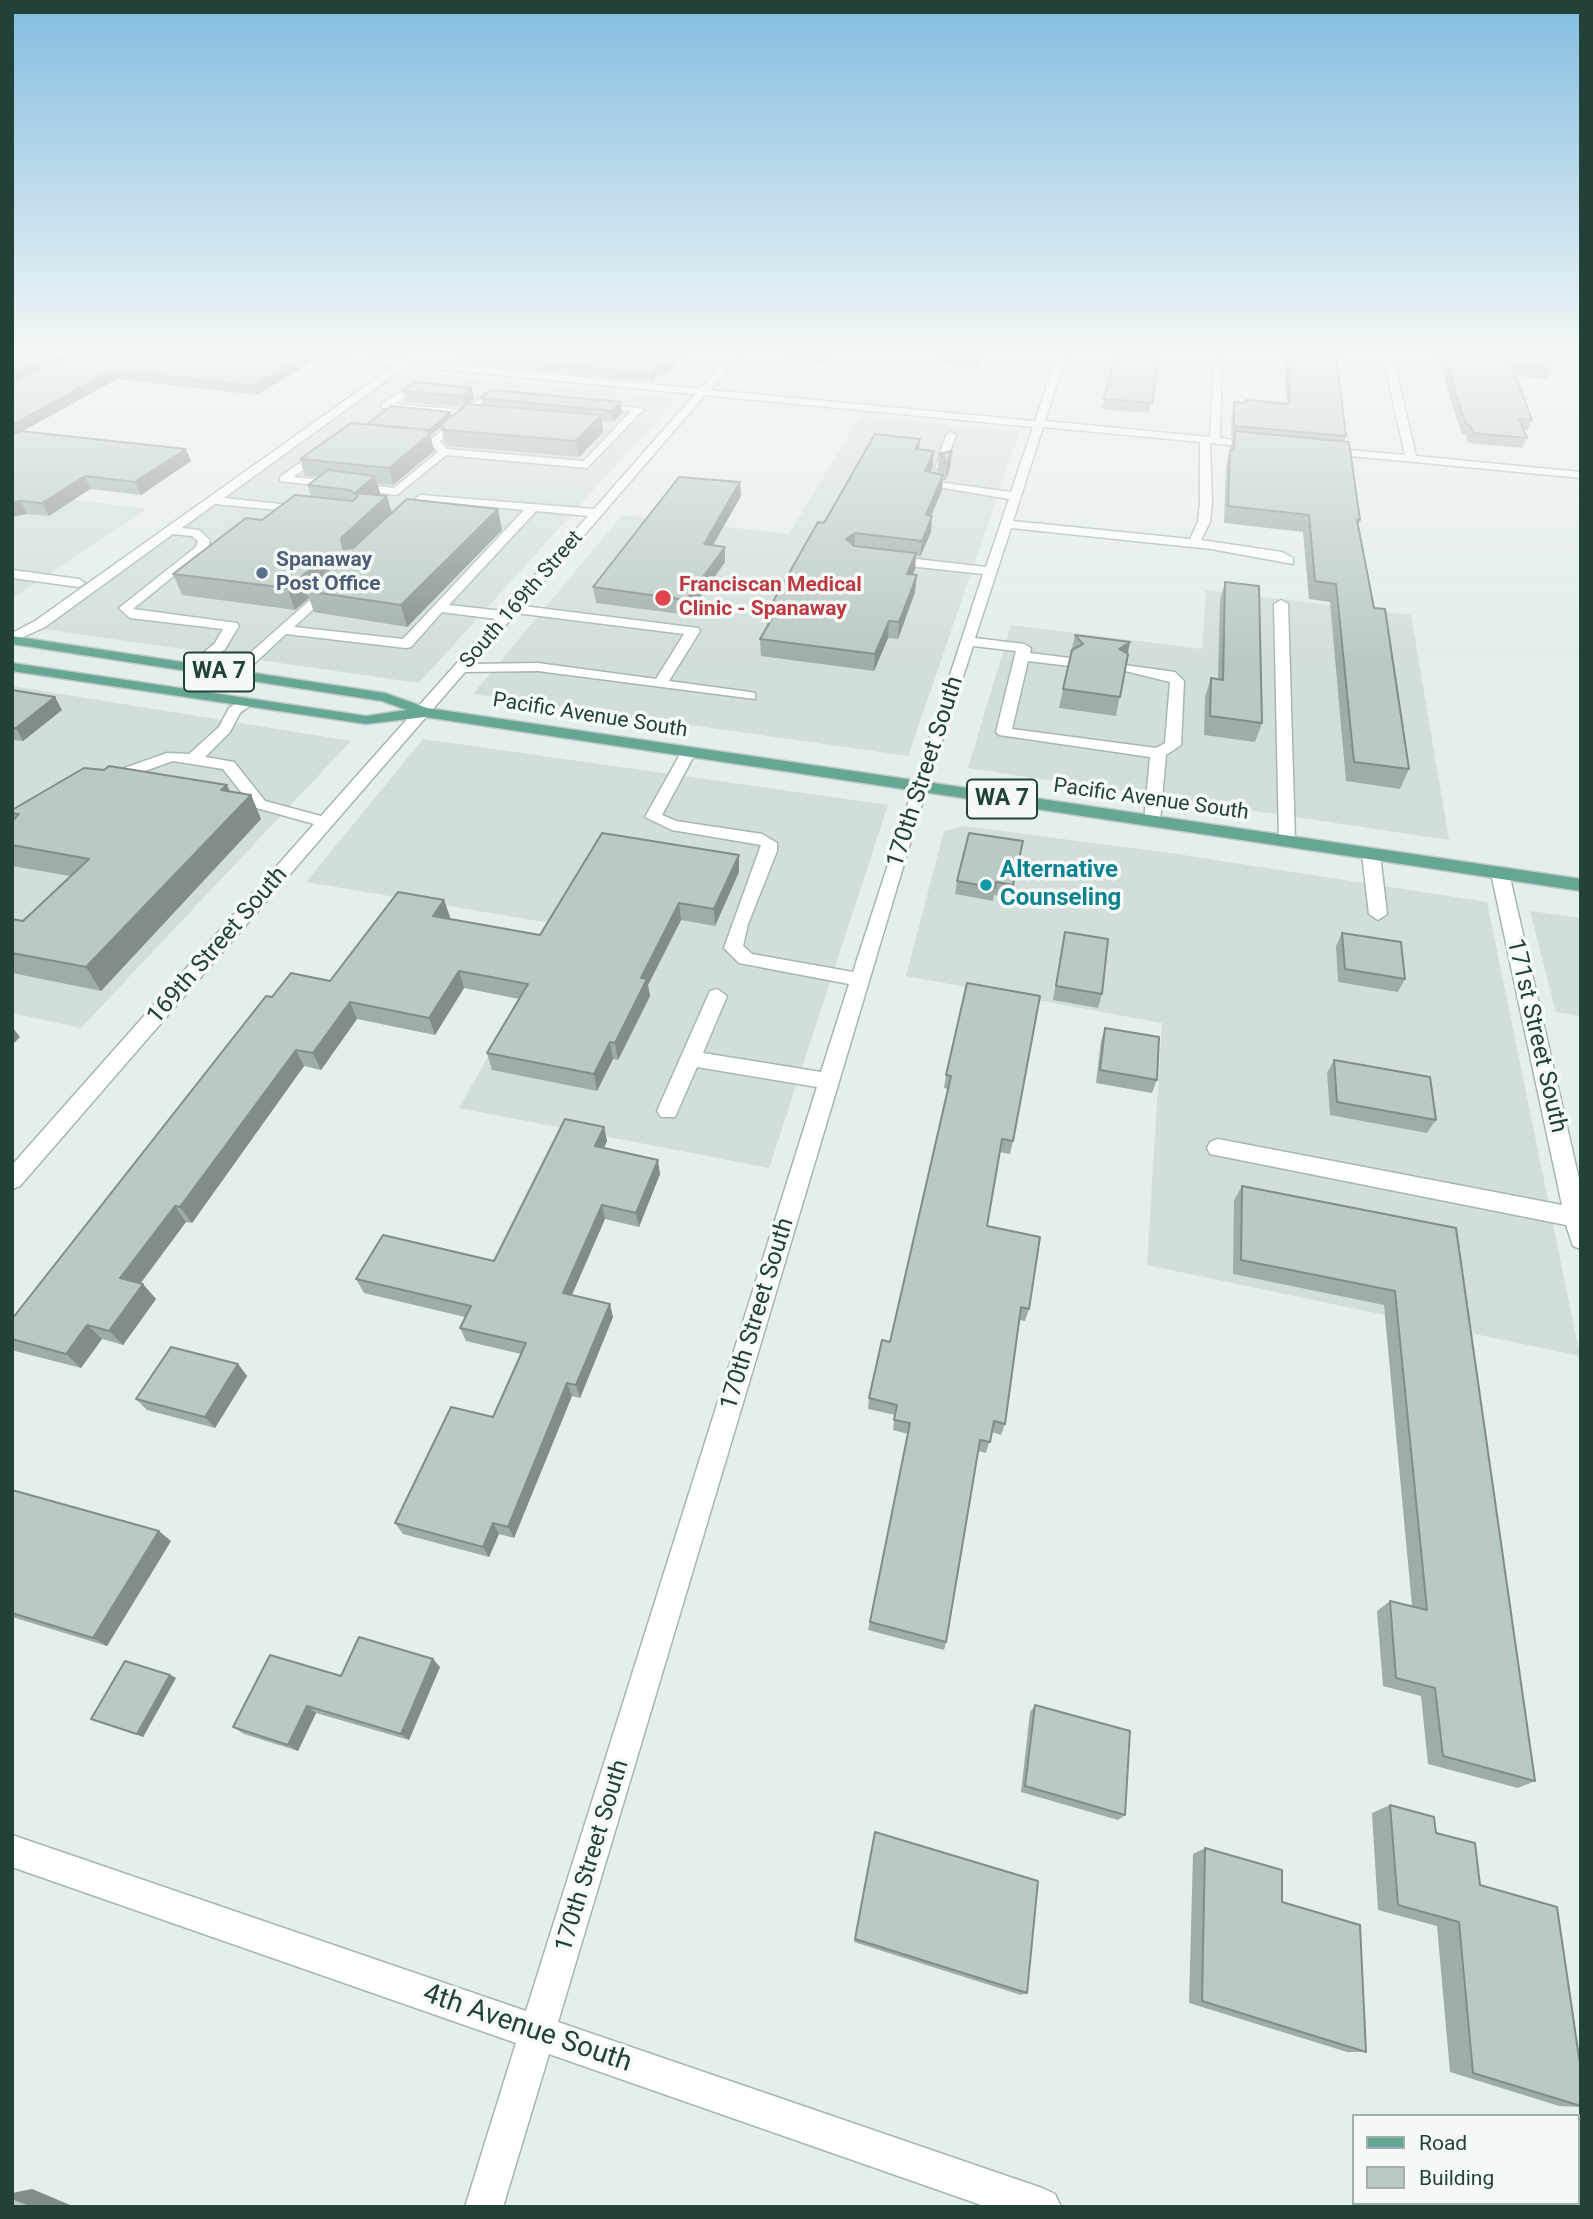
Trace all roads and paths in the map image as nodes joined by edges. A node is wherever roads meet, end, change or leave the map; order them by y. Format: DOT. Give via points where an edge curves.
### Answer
graph roads {
  1 [pos="262,457"];
  2 [pos="272,457"];
  3 [pos="311,457"];
  4 [pos="438,457"];
  5 [pos="493,457"];
  6 [pos="595,457"];
  7 [pos="647,457"];
  8 [pos="943,457"];
  9 [pos="1030,457"];
  10 [pos="1209,457"];
  11 [pos="1386,457"];
  12 [pos="1411,459"];
  13 [pos="1581,475"];
  14 [pos="1016,496"];
  15 [pos="212,499"];
  16 [pos="534,506"];
  17 [pos="316,512"];
  18 [pos="598,513"];
  19 [pos="393,524"];
  20 [pos="1008,524"];
  21 [pos="169,530"];
  22 [pos="1194,543"];
  23 [pos="881,559"];
  24 [pos="1289,561"];
  25 [pos="992,571"];
  26 [pos="12,574"];
  27 [pos="79,583"];
  28 [pos="328,588"];
  29 [pos="1281,604"];
  30 [pos="439,608"];
  31 [pos="511,612"];
  32 [pos="284,630"];
  33 [pos="12,638"];
  34 [pos="968,641"];
  35 [pos="1023,656"];
  36 [pos="1070,662"];
  37 [pos="12,667"];
  38 [pos="193,668"];
  39 [pos="463,668"];
  40 [pos="1124,669"];
  41 [pos="235,674"];
  42 [pos="660,684"];
  43 [pos="750,696"];
  44 [pos="246,702"];
  45 [pos="424,712"];
  46 [pos="688,752"];
  47 [pos="1158,753"];
  48 [pos="193,759"];
  49 [pos="90,786"];
  50 [pos="919,787"];
  51 [pos="1152,821"];
  52 [pos="327,823"];
  53 [pos="1287,841"];
  54 [pos="1371,854"];
  55 [pos="1500,873"];
  56 [pos="1581,885"];
  57 [pos="1378,914"];
  58 [pos="861,979"];
  59 [pos="717,996"];
  60 [pos="690,1058"];
  61 [pos="829,1082"];
  62 [pos="668,1111"];
  63 [pos="1218,1148"];
  64 [pos="12,1180"];
  65 [pos="1576,1217"];
  66 [pos="1581,1239"];
  67 [pos="12,1851"];
  68 [pos="539,2033"];
  69 [pos="484,2207"];
  70 [pos="1042,2207"];
  1 -- 27 [label="street"];
  2 -- 15 [label="street"];
  3 -- 4 [label="street" via="284,479 397,492"];
  5 -- 6 [label="street" via="587,465"];
  7 -- 18 [label="street, South 169th Street"];
  8 -- 14 [label="street" via="932,485"];
  9 -- 14 [label="street, 170th Street South"];
  10 -- 22 [label="street" via="1204,522"];
  11 -- 12 [label="street"];
  12 -- 13 [label="street"];
  14 -- 20 [label="street, 170th Street South"];
  15 -- 17 [label="street"];
  15 -- 21 [label="street"];
  16 -- 18 [label="street"];
  16 -- 19 [label="street" via="424,496"];
  16 -- 30 [label="street"];
  18 -- 31 [label="street, South 169th Street"];
  20 -- 22 [label="street"];
  20 -- 25 [label="street, 170th Street South"];
  21 -- 33 [label="street" via="40,624"];
  21 -- 38 [label="street" via="194,533 204,540 202,548 126,608 130,614 232,626 220,646"];
  22 -- 24 [label="street" via="1278,555"];
  23 -- 25 [label="street"];
  25 -- 34 [label="street, 170th Street South"];
  26 -- 27 [label="street"];
  27 -- 33 [label="street" via="26,620"];
  28 -- 32 [label="street"];
  29 -- 53 [label="street"];
  30 -- 31 [label="street"];
  30 -- 32 [label="street" via="406,644"];
  31 -- 39 [label="street, South 169th Street"];
  31 -- 42 [label="street" via="693,631"];
  32 -- 41 [label="street"];
  33 -- 38 [label="main road, Pacific Avenue South / WA 7"];
  34 -- 35 [label="street" via="1024,648"];
  34 -- 50 [label="street, 170th Street South"];
  35 -- 36 [label="street"];
  35 -- 47 [label="street" via="1004,732"];
  37 -- 44 [label="main road, Pacific Avenue South / WA 7"];
  38 -- 41 [label="main road, Pacific Avenue South / WA 7"];
  39 -- 42 [label="street" via="523,667"];
  39 -- 45 [label="street, South 169th Street"];
  40 -- 47 [label="street" via="1170,675 1177,681 1173,745"];
  41 -- 45 [label="main road, Pacific Avenue South / WA 7" via="385,697"];
  42 -- 43 [label="street"];
  44 -- 45 [label="main road, Pacific Avenue South / WA 7" via="366,720"];
  44 -- 48 [label="street"];
  45 -- 46 [label="main road, Pacific Avenue South / WA 7"];
  45 -- 52 [label="street, 169th Street South"];
  46 -- 50 [label="main road, Pacific Avenue South / WA 7"];
  46 -- 58 [label="street" via="653,817 672,825 769,843 733,948 746,959"];
  47 -- 51 [label="street"];
  48 -- 49 [label="street" via="172,756"];
  48 -- 52 [label="street" via="228,765 259,804"];
  50 -- 51 [label="main road, Pacific Avenue South / WA 7"];
  50 -- 58 [label="street, 170th Street South"];
  51 -- 53 [label="main road, Pacific Avenue South / WA 7"];
  52 -- 64 [label="street, 169th Street South"];
  53 -- 54 [label="main road, Pacific Avenue South / WA 7"];
  54 -- 55 [label="main road, Pacific Avenue South / WA 7"];
  54 -- 57 [label="street"];
  55 -- 56 [label="main road, Pacific Avenue South / WA 7"];
  55 -- 65 [label="street, 171st Street South"];
  58 -- 61 [label="street, 170th Street South"];
  59 -- 60 [label="street"];
  60 -- 61 [label="street"];
  60 -- 62 [label="street"];
  61 -- 68 [label="street, 170th Street South"];
  63 -- 65 [label="street"];
  65 -- 66 [label="street, 171st Street South"];
  67 -- 68 [label="street, 4th Avenue South"];
  68 -- 69 [label="street, 170th Street South"];
  68 -- 70 [label="street, 4th Avenue South"];
}
